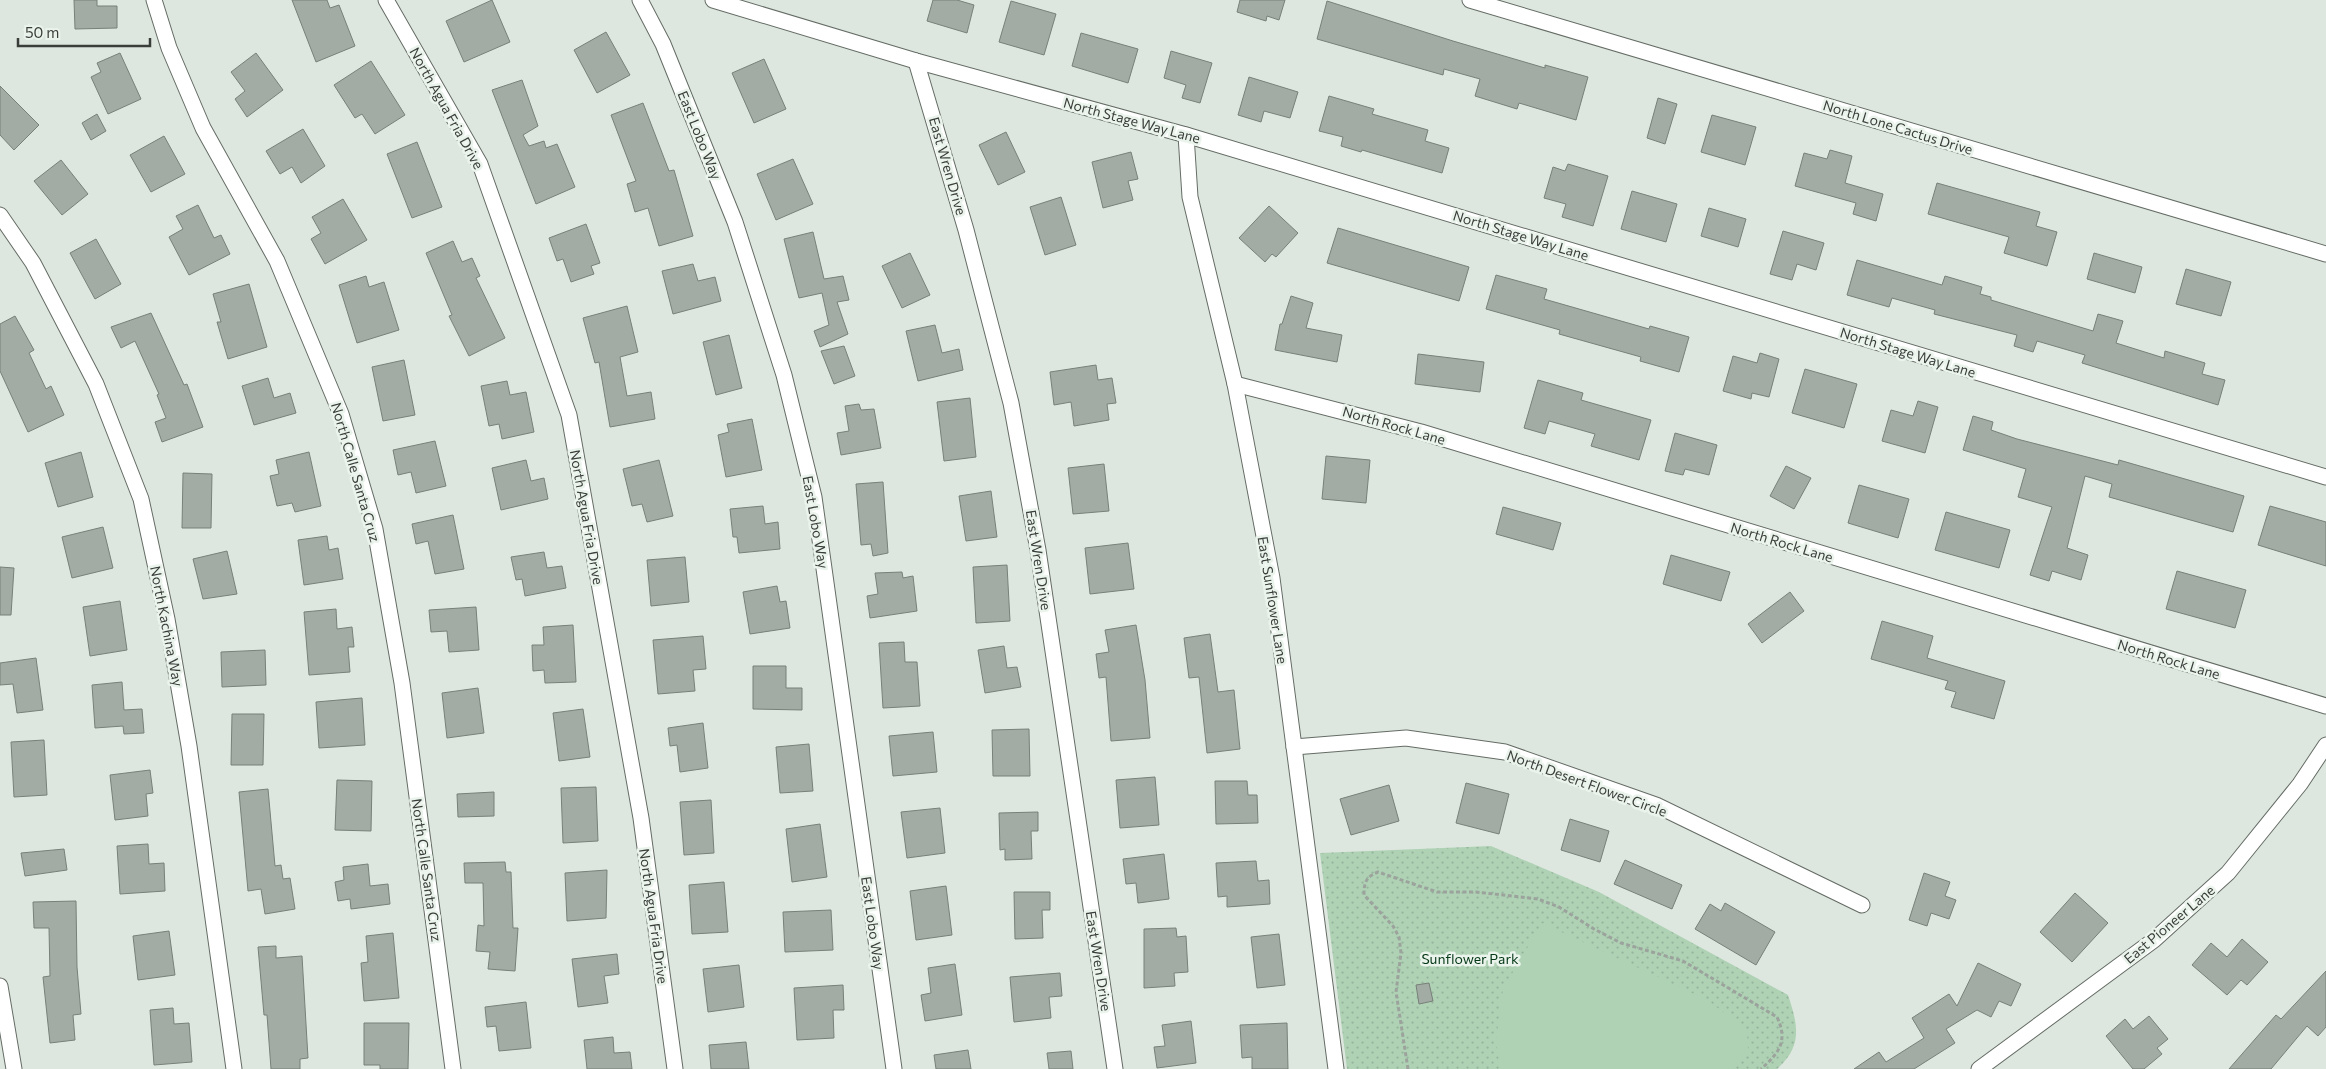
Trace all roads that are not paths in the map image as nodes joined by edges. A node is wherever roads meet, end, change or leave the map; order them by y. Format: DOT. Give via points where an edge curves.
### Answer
graph roads {
  1 [pos="154,0"];
  2 [pos="386,0"];
  3 [pos="640,0"];
  4 [pos="713,0"];
  5 [pos="1470,0"];
  6 [pos="916,62"];
  7 [pos="1186,135"];
  8 [pos="0,215"];
  9 [pos="2326,254"];
  10 [pos="1235,384"];
  11 [pos="2326,477"];
  12 [pos="2326,706"];
  13 [pos="2326,745"];
  14 [pos="1294,746"];
  15 [pos="1862,905"];
  16 [pos="0,986"];
  17 [pos="14,1069"];
  18 [pos="234,1069"];
  19 [pos="453,1069"];
  20 [pos="675,1069"];
  21 [pos="894,1069"];
  22 [pos="1116,1069"];
  23 [pos="1336,1069"];
  24 [pos="1979,1069"];
  1 -- 19 [label="street, North Calle Santa Cruz" via="169,48 203,128 277,261 341,414 375,529 402,683"];
  2 -- 20 [label="street, North Agua Fria Drive" via="480,164 568,415 641,818"];
  3 -- 21 [label="street, East Lobo Way" via="663,44 735,222 784,376 814,497"];
  4 -- 6 [label="street, North Stage Way Lane"];
  5 -- 9 [label="street, North Lone Cactus Drive"];
  6 -- 7 [label="street, North Stage Way Lane"];
  6 -- 22 [label="street, East Wren Drive" via="966,230 1011,403 1038,550"];
  7 -- 10 [label="street, East Sunflower Lane" via="1190,197"];
  7 -- 11 [label="street, North Stage Way Lane"];
  8 -- 18 [label="street, North Kachina Way" via="33,263 96,384 141,499 167,619 189,746"];
  10 -- 12 [label="street, North Rock Lane" via="1421,432"];
  10 -- 14 [label="street, East Sunflower Lane" via="1272,578"];
  13 -- 24 [label="street, East Pioneer Lane" via="2300,784 2228,873 2154,940"];
  14 -- 15 [label="street, North Desert Flower Circle" via="1406,738 1505,752 1656,806"];
  14 -- 23 [label="street, East Sunflower Lane"];
  16 -- 17 [label="street"];
}
